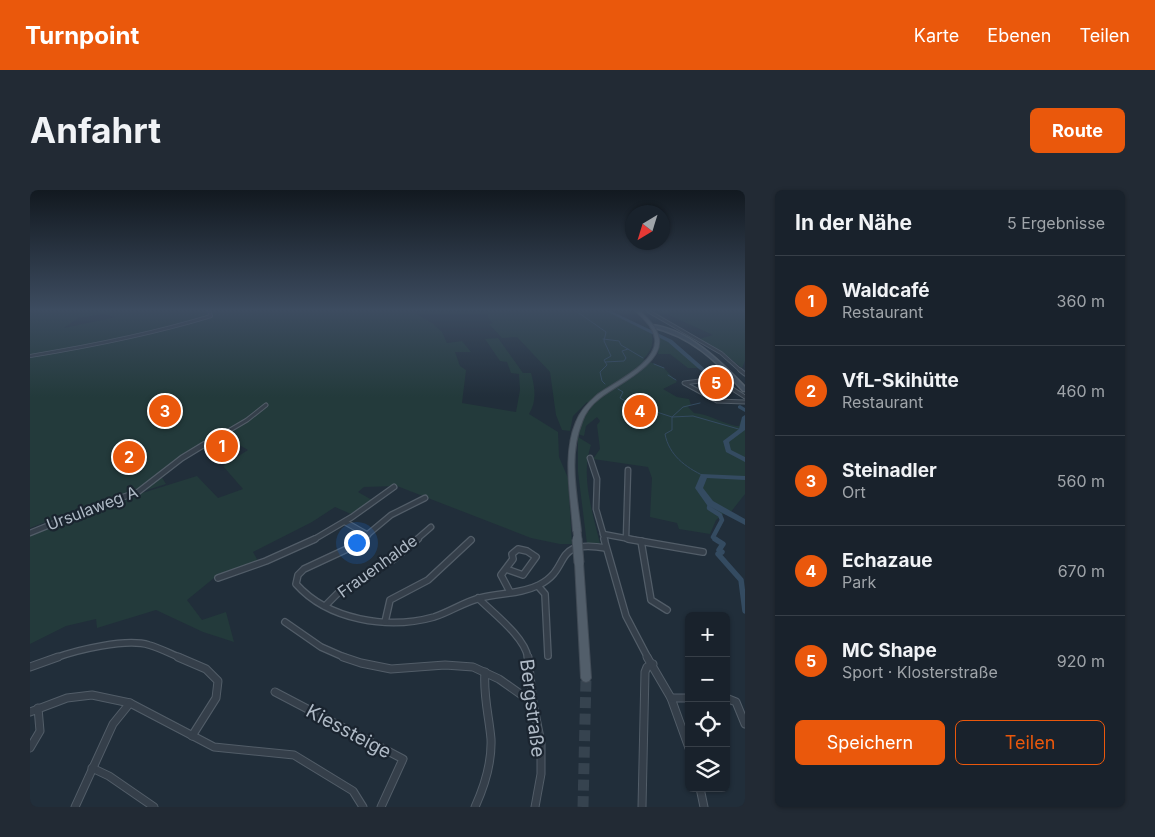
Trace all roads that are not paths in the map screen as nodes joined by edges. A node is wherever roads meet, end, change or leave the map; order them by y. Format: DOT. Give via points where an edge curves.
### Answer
graph roads {
  1 [pos="122,340"];
  2 [pos="657,340"];
  3 [pos="686,340"];
  4 [pos="697,340"];
  5 [pos="30,356"];
  6 [pos="745,374"];
  7 [pos="724,378"];
  8 [pos="717,379"];
  9 [pos="745,390"];
  10 [pos="745,397"];
  11 [pos="745,402"];
  12 [pos="266,405"];
  13 [pos="590,458"];
  14 [pos="628,470"];
  15 [pos="394,487"];
  16 [pos="424,498"];
  17 [pos="345,522"];
  18 [pos="431,527"];
  19 [pos="30,533"];
  20 [pos="603,534"];
  21 [pos="368,535"];
  22 [pos="626,538"];
  23 [pos="472,540"];
  24 [pos="641,541"];
  25 [pos="606,548"];
  26 [pos="703,552"];
  27 [pos="506,569"];
  28 [pos="218,578"];
  29 [pos="538,586"];
  30 [pos="510,592"];
  31 [pos="478,598"];
  32 [pos="325,606"];
  33 [pos="667,610"];
  34 [pos="284,622"];
  35 [pos="384,622"];
  36 [pos="548,656"];
  37 [pos="653,664"];
  38 [pos="30,667"];
  39 [pos="486,672"];
  40 [pos="586,678"];
  41 [pos="275,692"];
  42 [pos="671,698"];
  43 [pos="685,698"];
  44 [pos="730,700"];
  45 [pos="533,702"];
  46 [pos="130,703"];
  47 [pos="38,708"];
  48 [pos="30,712"];
  49 [pos="745,724"];
  50 [pos="192,736"];
  51 [pos="689,747"];
  52 [pos="30,748"];
  53 [pos="92,768"];
  54 [pos="701,792"];
  55 [pos="76,807"];
  56 [pos="154,807"];
  57 [pos="363,807"];
  58 [pos="381,807"];
  59 [pos="475,807"];
  60 [pos="534,807"];
  61 [pos="642,807"];
  62 [pos="704,807"];
  1 -- 5 [label="street"];
  2 -- 40 [label="main road, bridge" via="656,351 650,360 588,407 579,420 573,440"];
  3 -- 9 [label="main road" via="714,359"];
  4 -- 6 [label="street" via="721,353"];
  7 -- 8 [label="street"];
  8 -- 10 [label="street"];
  8 -- 11 [label="street" via="684,384 717,401"];
  12 -- 19 [label="street, Ursulaweg A" via="182,458 138,492 94,506"];
  13 -- 20 [label="street" via="597,479 596,509"];
  14 -- 22 [label="street"];
  15 -- 17 [label="street"];
  16 -- 21 [label="street" via="392,515"];
  17 -- 21 [label="street"];
  17 -- 28 [label="street" via="304,546"];
  18 -- 32 [label="street, Frauenhalde" via="394,559 341,590"];
  20 -- 22 [label="street"];
  20 -- 25 [label="street"];
  21 -- 32 [label="street" via="298,575 296,584 303,594"];
  22 -- 24 [label="street"];
  23 -- 35 [label="street" via="428,580 390,600"];
  24 -- 26 [label="street"];
  24 -- 33 [label="street" via="651,600"];
  25 -- 29 [label="street" via="582,546 570,549 554,574"];
  25 -- 37 [label="street" via="627,619"];
  27 -- 27 [label="street" via="513,559 512,554 518,549 536,557 523,575"];
  27 -- 30 [label="street" via="502,575"];
  29 -- 30 [label="street"];
  29 -- 36 [label="street" via="546,594"];
  30 -- 31 [label="street"];
  31 -- 35 [label="street" via="433,618"];
  31 -- 45 [label="street, Bergstraße" via="511,629 527,652"];
  32 -- 35 [label="street" via="352,617"];
  34 -- 39 [label="street" via="327,652 356,663 391,669 464,666"];
  37 -- 42 [label="street"];
  37 -- 61 [label="street" via="647,666 645,672"];
  38 -- 50 [label="street" via="70,653 116,644 148,644 206,669 218,681 216,698"];
  39 -- 45 [label="street"];
  39 -- 59 [label="street" via="483,686 491,748 488,779"];
  41 -- 58 [label="street, Kiessteige" via="403,759"];
  42 -- 43 [label="street"];
  42 -- 51 [label="street"];
  44 -- 49 [label="street" via="736,702"];
  45 -- 60 [label="street, Bergstraße" via="541,743 541,774"];
  46 -- 47 [label="street" via="92,695 67,698"];
  46 -- 50 [label="street"];
  46 -- 53 [label="street" via="113,724"];
  47 -- 48 [label="street"];
  47 -- 52 [label="street" via="40,731"];
  50 -- 57 [label="street" via="214,747 294,755 353,791"];
  53 -- 55 [label="street"];
  53 -- 56 [label="street"];
  54 -- 62 [label="street"];
}
